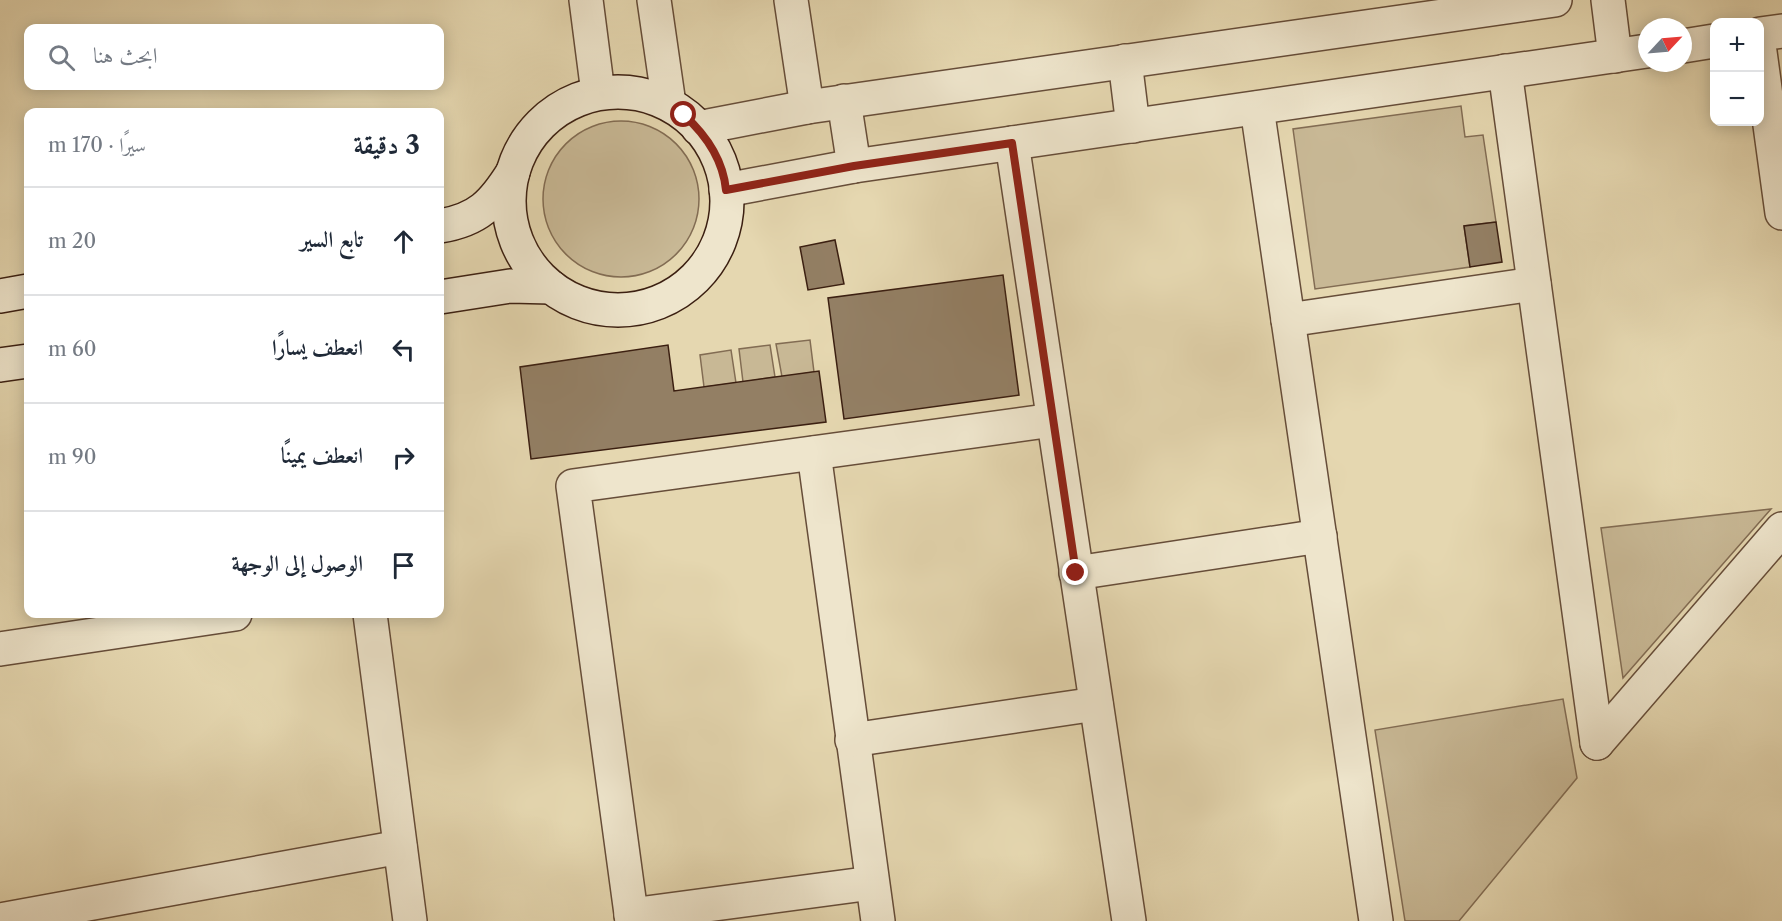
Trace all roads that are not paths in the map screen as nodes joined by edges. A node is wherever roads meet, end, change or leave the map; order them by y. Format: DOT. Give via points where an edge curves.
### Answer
graph roads {
  1 [pos="586,0"];
  2 [pos="654,0"];
  3 [pos="791,0"];
  4 [pos="1555,0"];
  5 [pos="1608,0"];
  6 [pos="1482,5"];
  7 [pos="1431,9"];
  8 [pos="1782,31"];
  9 [pos="1764,33"];
  10 [pos="1710,42"];
  11 [pos="1692,45"];
  12 [pos="1638,52"];
  13 [pos="1615,56"];
  14 [pos="1125,61"];
  15 [pos="1505,71"];
  16 [pos="1763,72"];
  17 [pos="598,93"];
  18 [pos="844,101"];
  19 [pos="669,104"];
  20 [pos="807,107"];
  21 [pos="1257,108"];
  22 [pos="1133,126"];
  23 [pos="698,128"];
  24 [pos="1012,143"];
  25 [pos="854,166"];
  26 [pos="513,172"];
  27 [pos="726,190"];
  28 [pos="1782,213"];
  29 [pos="444,226"];
  30 [pos="1534,284"];
  31 [pos="551,287"];
  32 [pos="24,292"];
  33 [pos="0,296"];
  34 [pos="444,296"];
  35 [pos="1288,320"];
  36 [pos="24,362"];
  37 [pos="0,365"];
  38 [pos="1053,420"];
  39 [pos="814,453"];
  40 [pos="1782,529"];
  41 [pos="1320,536"];
  42 [pos="1076,573"];
  43 [pos="208,618"];
  44 [pos="371,618"];
  45 [pos="0,649"];
  46 [pos="1096,704"];
  47 [pos="852,740"];
  48 [pos="400,847"];
  49 [pos="872,883"];
  50 [pos="632,918"];
  51 [pos="0,920"];
  52 [pos="410,921"];
  53 [pos="878,921"];
  54 [pos="1129,921"];
  55 [pos="1376,921"];
  1 -- 17 [label="street"];
  2 -- 19 [label="street"];
  3 -- 20 [label="street"];
  4 -- 6 [label="street"];
  5 -- 13 [label="street"];
  6 -- 7 [label="street"];
  7 -- 14 [label="street"];
  8 -- 9 [label="street"];
  10 -- 11 [label="street"];
  12 -- 13 [label="street"];
  13 -- 15 [label="street"];
  14 -- 18 [label="street"];
  14 -- 22 [label="street"];
  15 -- 21 [label="street"];
  15 -- 30 [label="street"];
  16 -- 28 [label="street"];
  17 -- 19 [label="street" via="646,95"];
  17 -- 26 [label="street" via="569,103 544,120 524,144"];
  18 -- 20 [label="street"];
  18 -- 25 [label="street"];
  19 -- 23 [label="street"];
  20 -- 23 [label="street"];
  21 -- 22 [label="street"];
  21 -- 35 [label="street"];
  22 -- 24 [label="street"];
  23 -- 27 [label="street" via="719,160"];
  24 -- 25 [label="street"];
  24 -- 38 [label="street"];
  25 -- 27 [label="street"];
  26 -- 29 [label="street" via="480,213"];
  26 -- 31 [label="street" via="509,202 514,233 535,272"];
  27 -- 31 [label="street" via="726,216 714,252 704,268 660,302 641,308 604,309 585,305"];
  30 -- 35 [label="street"];
  30 -- 40 [label="street" via="1597,743"];
  31 -- 34 [label="street" via="510,286"];
  32 -- 33 [label="street"];
  35 -- 41 [label="street"];
  36 -- 37 [label="street"];
  38 -- 39 [label="street"];
  38 -- 42 [label="street"];
  39 -- 47 [label="street"];
  39 -- 50 [label="street" via="573,486"];
  41 -- 42 [label="street"];
  41 -- 55 [label="street"];
  42 -- 46 [label="street"];
  43 -- 45 [label="street"];
  44 -- 48 [label="street"];
  46 -- 47 [label="street"];
  46 -- 54 [label="street"];
  47 -- 49 [label="street"];
  48 -- 51 [label="street"];
  48 -- 52 [label="street"];
  49 -- 50 [label="street"];
  49 -- 53 [label="street"];
}
